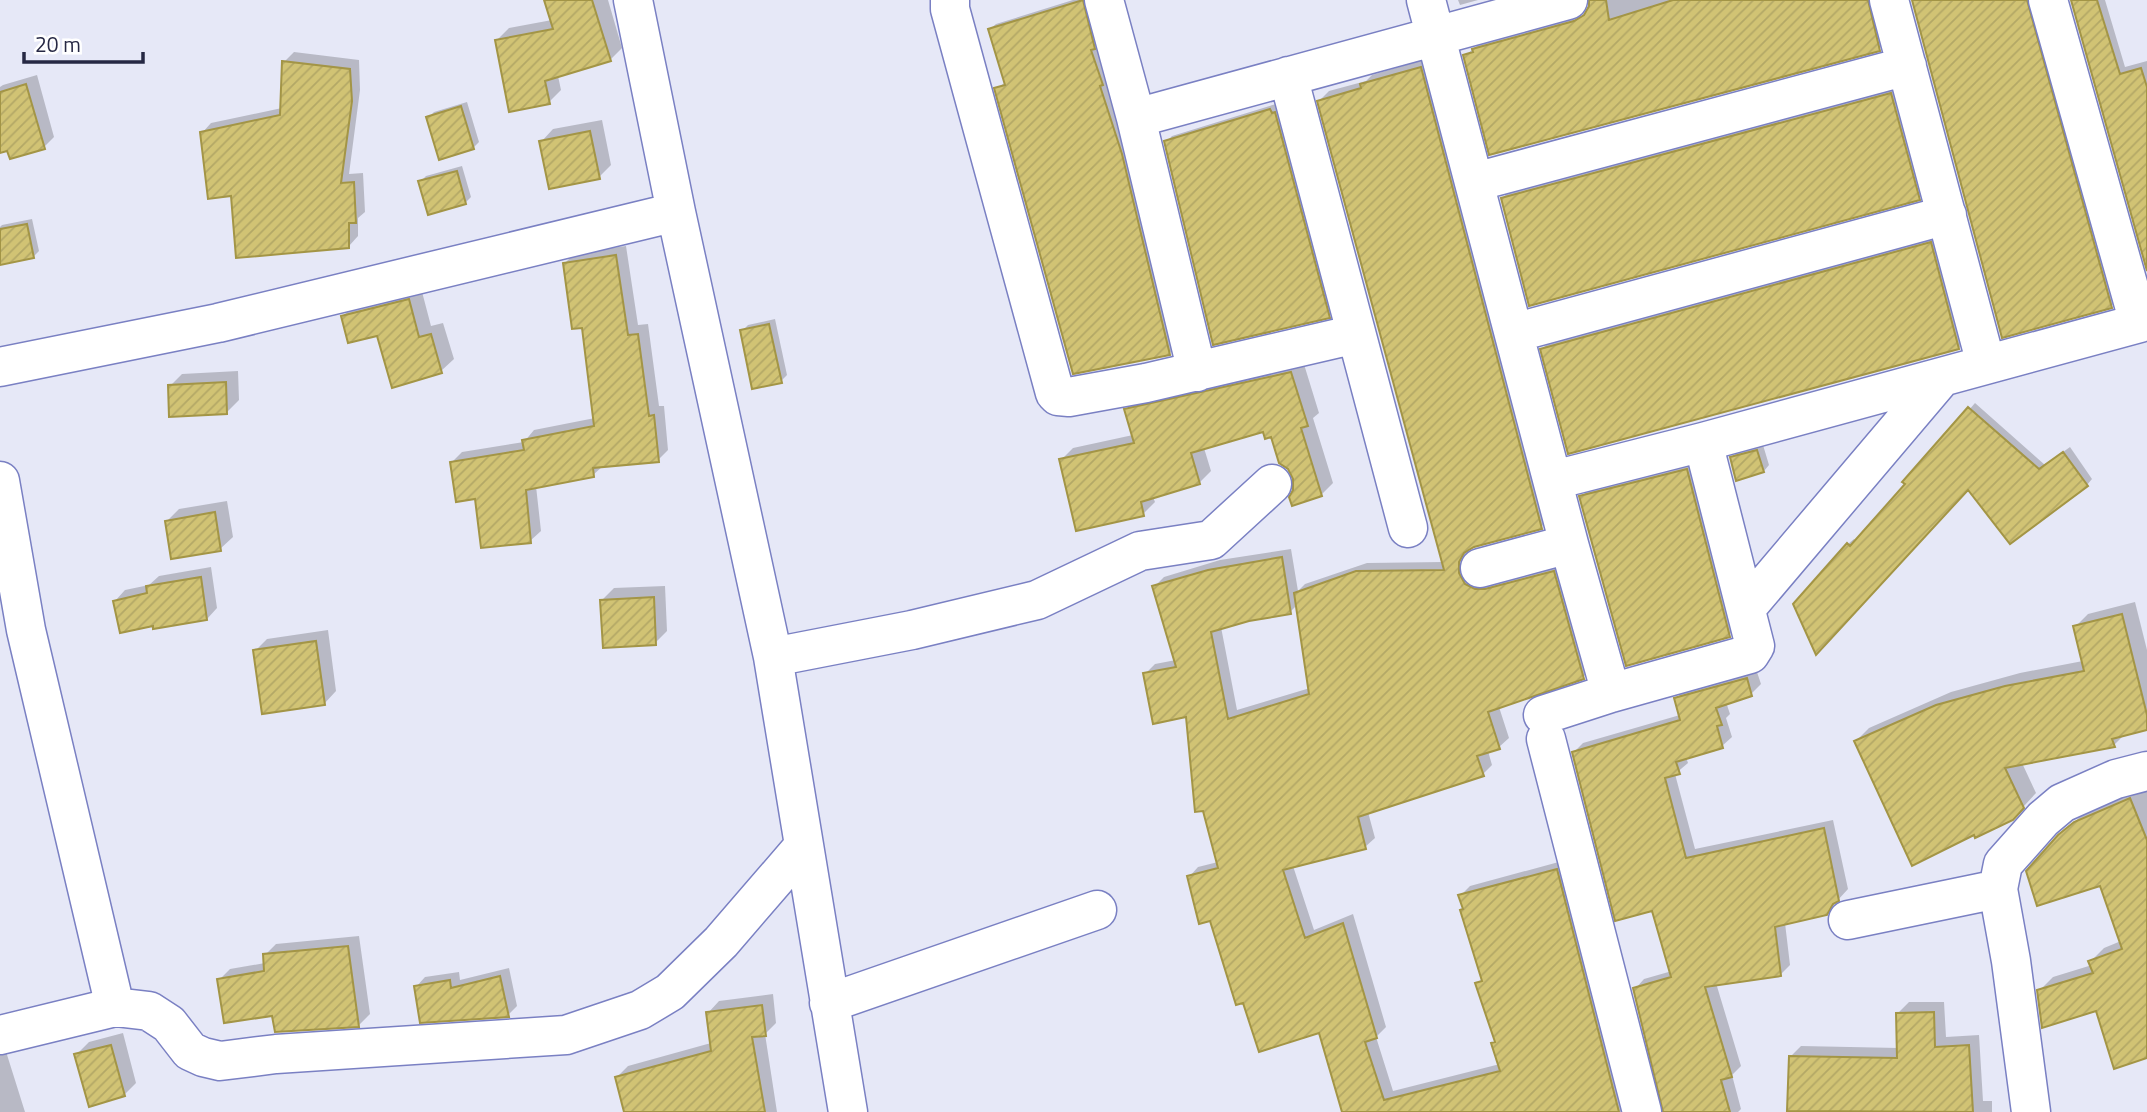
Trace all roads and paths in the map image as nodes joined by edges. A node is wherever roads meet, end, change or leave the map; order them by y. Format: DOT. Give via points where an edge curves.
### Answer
graph roads {
  1 [pos="633,0"];
  2 [pos="950,0"];
  3 [pos="1104,0"];
  4 [pos="1568,0"];
  5 [pos="1889,0"];
  6 [pos="2048,0"];
  7 [pos="1431,17"];
  8 [pos="1907,66"];
  9 [pos="1288,76"];
  10 [pos="1136,118"];
  11 [pos="1475,182"];
  12 [pos="676,212"];
  13 [pos="1947,215"];
  14 [pos="2143,322"];
  15 [pos="1514,333"];
  16 [pos="1356,334"];
  17 [pos="1986,364"];
  18 [pos="0,367"];
  19 [pos="1197,372"];
  20 [pos="1942,377"];
  21 [pos="1703,442"];
  22 [pos="1554,480"];
  23 [pos="0,481"];
  24 [pos="1272,484"];
  25 [pos="1408,528"];
  26 [pos="1569,544"];
  27 [pos="1480,568"];
  28 [pos="1747,607"];
  29 [pos="774,657"];
  30 [pos="1611,693"];
  31 [pos="2147,771"];
  32 [pos="803,847"];
  33 [pos="1998,889"];
  34 [pos="1097,910"];
  35 [pos="1849,920"];
  36 [pos="829,1003"];
  37 [pos="116,1007"];
  38 [pos="0,1034"];
  39 [pos="848,1112"];
  40 [pos="1642,1112"];
  41 [pos="2031,1112"];
  1 -- 12 [label="street"];
  2 -- 19 [label="street" via="1055,393 1069,397"];
  3 -- 10 [label="street"];
  4 -- 7 [label="street"];
  5 -- 8 [label="street"];
  6 -- 14 [label="street"];
  7 -- 9 [label="street"];
  7 -- 11 [label="street"];
  8 -- 11 [label="street"];
  8 -- 13 [label="street"];
  9 -- 10 [label="street"];
  9 -- 16 [label="street"];
  10 -- 19 [label="street"];
  11 -- 15 [label="street"];
  12 -- 18 [label="street" via="218,323"];
  12 -- 29 [label="street"];
  13 -- 15 [label="street"];
  13 -- 17 [label="street"];
  14 -- 17 [label="street"];
  15 -- 22 [label="street"];
  16 -- 19 [label="street"];
  16 -- 25 [label="street"];
  17 -- 20 [label="street"];
  20 -- 21 [label="street"];
  20 -- 28 [label="street"];
  21 -- 22 [label="street"];
  21 -- 28 [label="street"];
  22 -- 26 [label="street"];
  23 -- 37 [label="street" via="26,630"];
  24 -- 29 [label="street" via="1211,540 1140,551 1037,600"];
  26 -- 27 [label="street"];
  26 -- 30 [label="street"];
  28 -- 30 [label="street" via="1755,646 1750,654"];
  29 -- 32 [label="street"];
  30 -- 40 [label="street" via="1544,727"];
  31 -- 33 [label="street" via="2062,803 2003,864"];
  32 -- 36 [label="street"];
  32 -- 37 [label="street" via="721,942 670,992 640,1010 566,1035 220,1061 190,1051 169,1024 149,1011"];
  33 -- 35 [label="street"];
  33 -- 41 [label="street"];
  34 -- 36 [label="street"];
  36 -- 39 [label="street"];
  37 -- 38 [label="street"];
}
